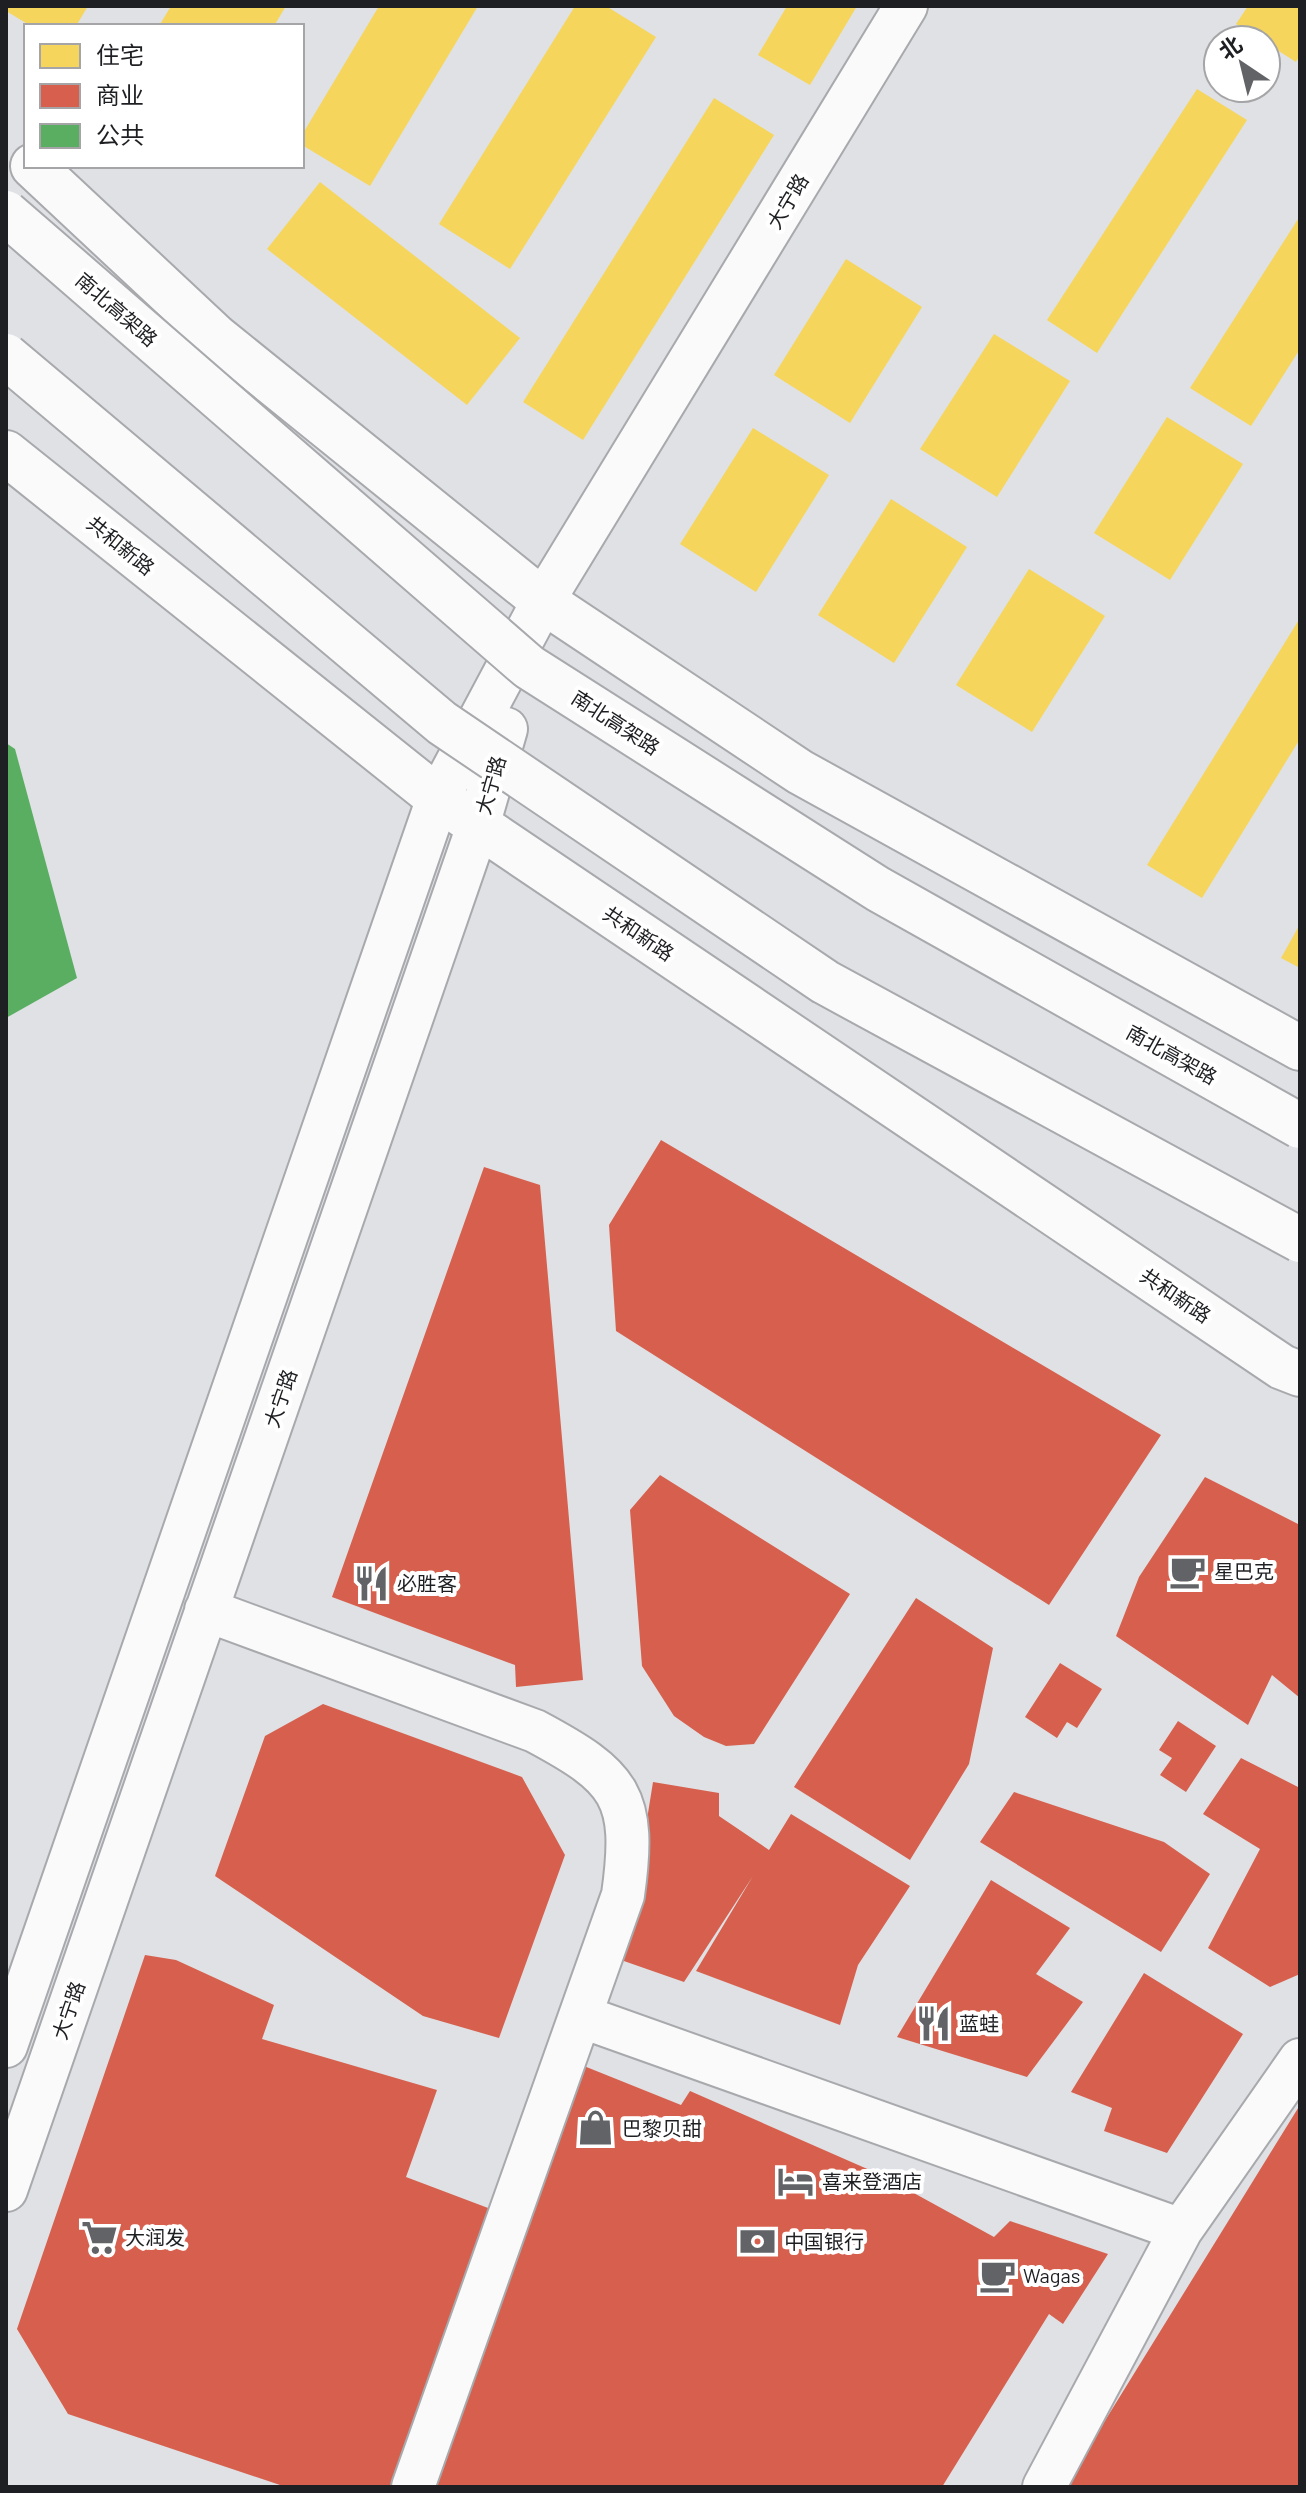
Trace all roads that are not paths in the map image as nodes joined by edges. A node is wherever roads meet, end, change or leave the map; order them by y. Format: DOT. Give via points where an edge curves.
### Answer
graph roads {
  1 [pos="906,6"];
  2 [pos="6,140"];
  3 [pos="24,157"];
  4 [pos="35,168"];
  5 [pos="6,213"];
  6 [pos="6,356"];
  7 [pos="6,453"];
  8 [pos="543,601"];
  9 [pos="438,798"];
  10 [pos="478,826"];
  11 [pos="1300,1048"];
  12 [pos="1300,1126"];
  13 [pos="1300,1240"];
  14 [pos="1300,1374"];
  15 [pos="206,1610"];
  16 [pos="580,2016"];
  17 [pos="6,2046"];
  18 [pos="1300,2060"];
  19 [pos="6,2190"];
  20 [pos="1181,2230"];
  21 [pos="413,2487"];
  22 [pos="1044,2487"];
  1 -- 8 [label="street, 大宁路"];
  2 -- 3 [label="main road"];
  4 -- 8 [label="main road" via="216,337"];
  5 -- 12 [label="main road, 南北高架路, bridge" via="529,667 878,889"];
  6 -- 13 [label="main road, bridge" via="442,723 825,982"];
  7 -- 9 [label="main road, 共和新路"];
  8 -- 9 [label="street, 大宁路"];
  8 -- 10 [label="street, 大宁路"];
  8 -- 11 [label="main road" via="800,772"];
  9 -- 10 [label="main road, 共和新路"];
  9 -- 17 [label="street, 大宁路"];
  10 -- 14 [label="main road, 共和新路" via="1282,1367"];
  10 -- 15 [label="street, 大宁路"];
  15 -- 16 [label="street" via="535,1731 607,1776 624,1806 629,1853 623,1895"];
  15 -- 19 [label="street, 大宁路"];
  16 -- 20 [label="street"];
  16 -- 21 [label="street"];
  18 -- 20 [label="street"];
  20 -- 22 [label="street"];
}
